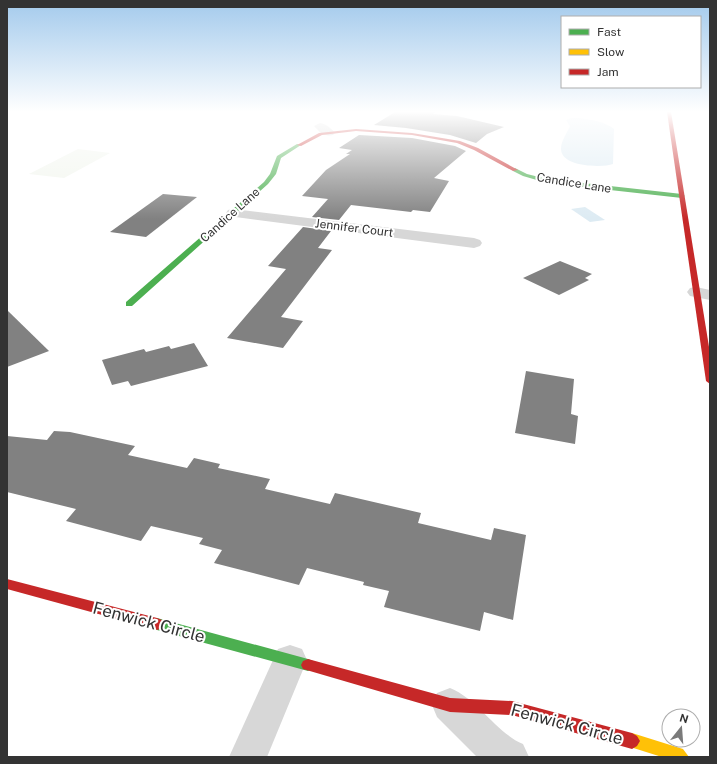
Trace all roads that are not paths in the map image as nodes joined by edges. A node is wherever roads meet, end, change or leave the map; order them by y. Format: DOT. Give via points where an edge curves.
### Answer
graph roads {
  1 [pos="293,148"];
  2 [pos="473,148"];
  3 [pos="675,148"];
  4 [pos="682,196"];
  5 [pos="233,213"];
  6 [pos="474,243"];
  7 [pos="703,293"];
  8 [pos="129,304"];
  9 [pos="710,381"];
  10 [pos="7,584"];
  11 [pos="290,660"];
  12 [pos="450,705"];
  13 [pos="248,757"];
  14 [pos="510,757"];
  15 [pos="681,757"];
  1 -- 5 [label="street, Candice Lane" via="279,157 273,174 266,183"];
  2 -- 4 [label="street, Candice Lane" via="524,175 547,181"];
  3 -- 4 [label="street"];
  4 -- 7 [label="street"];
  5 -- 6 [label="street, Jennifer Court"];
  5 -- 8 [label="street, Candice Lane"];
  7 -- 9 [label="street"];
  10 -- 11 [label="street, Fenwick Circle"];
  11 -- 12 [label="street, Fenwick Circle"];
  11 -- 13 [label="street"];
  12 -- 14 [label="street, Fenwick Circle" via="500,754"];
  12 -- 15 [label="street, Fenwick Circle" via="512,708 678,754"];
}
